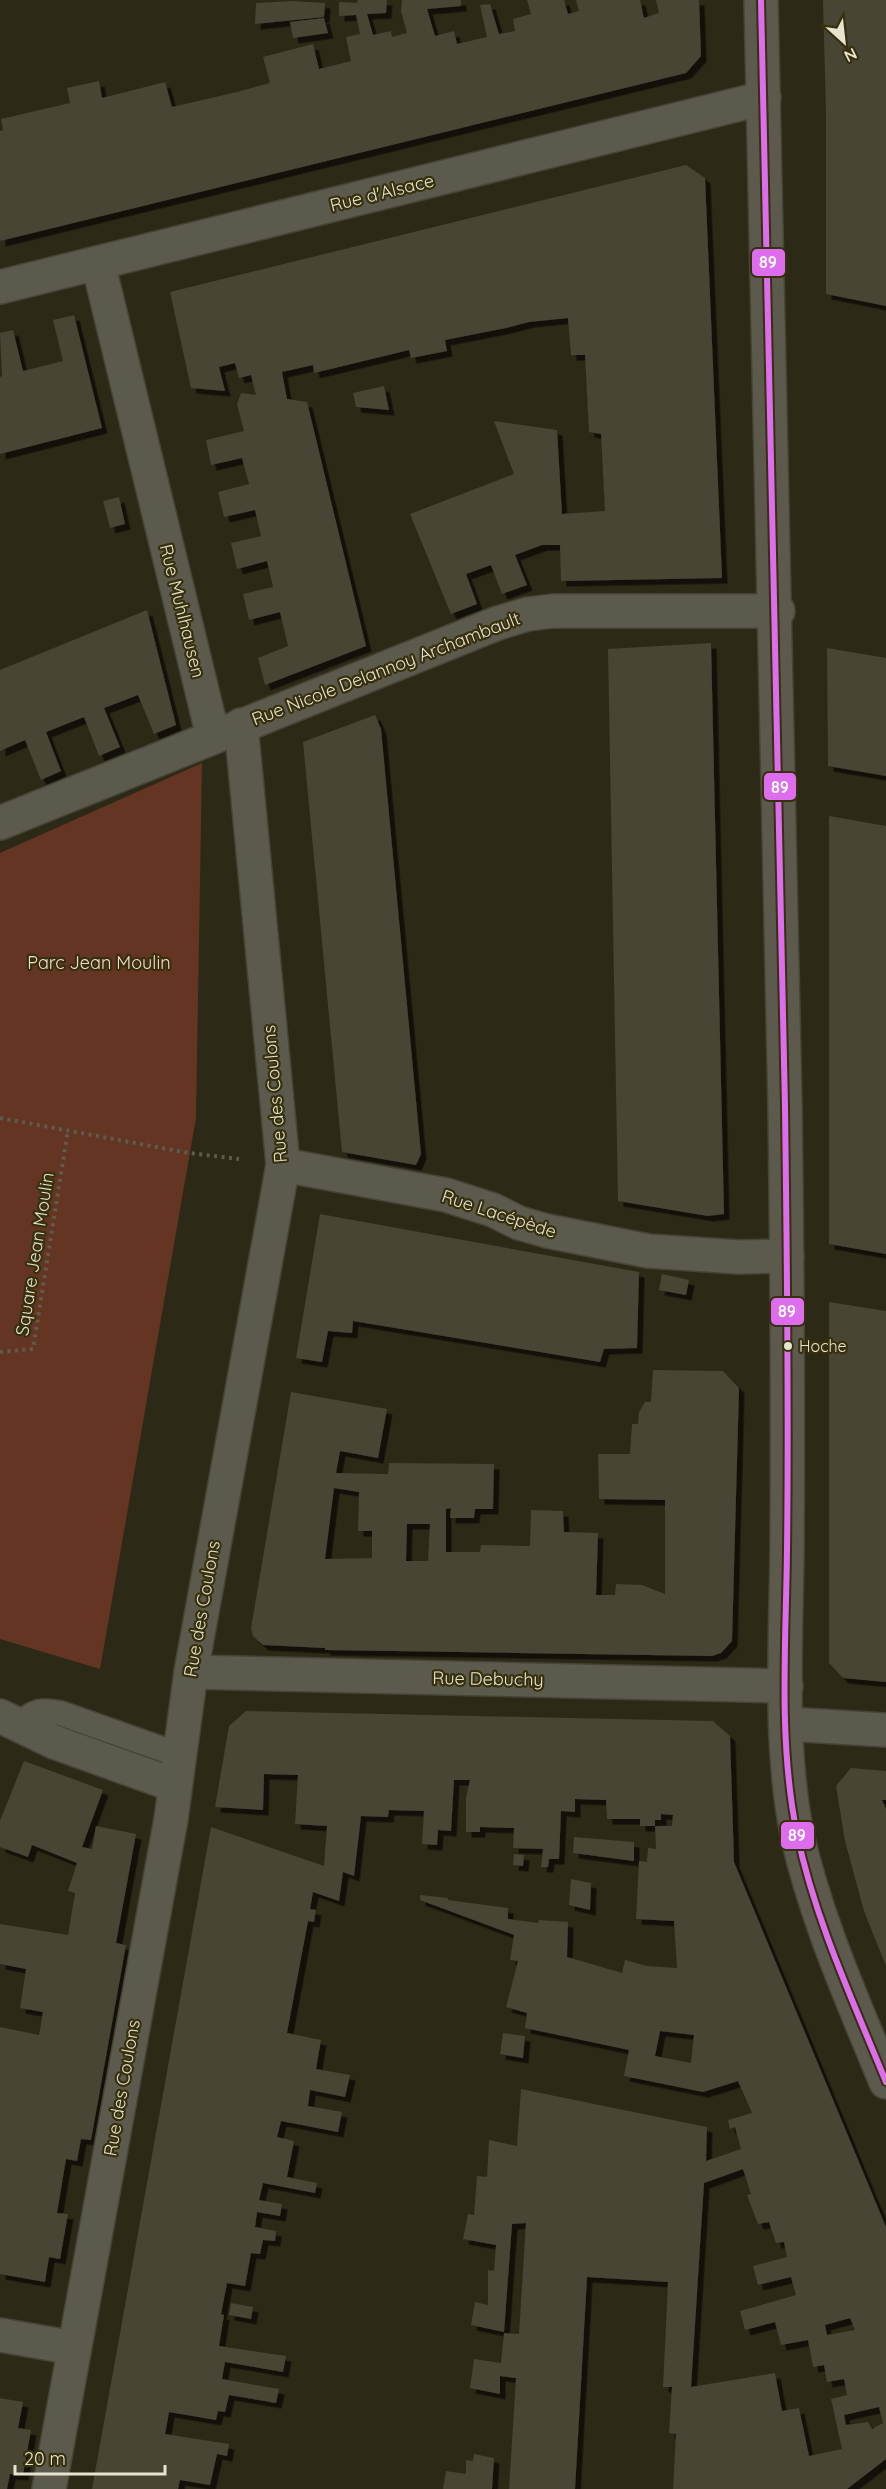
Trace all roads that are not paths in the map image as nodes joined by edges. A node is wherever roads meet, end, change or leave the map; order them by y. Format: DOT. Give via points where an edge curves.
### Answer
graph roads {
  1 [pos="761,0"];
  2 [pos="764,98"];
  3 [pos="98,263"];
  4 [pos="0,287"];
  5 [pos="778,611"];
  6 [pos="227,730"];
  7 [pos="0,823"];
  8 [pos="283,1165"];
  9 [pos="787,1256"];
  10 [pos="190,1672"];
  11 [pos="786,1686"];
  12 [pos="10,1721"];
  13 [pos="787,1724"];
  14 [pos="886,1730"];
  15 [pos="177,1770"];
  16 [pos="886,2082"];
  17 [pos="0,2335"];
  18 [pos="74,2348"];
  19 [pos="49,2489"];
  1 -- 2 [label="street"];
  2 -- 3 [label="street, Rue d'Alsace"];
  2 -- 5 [label="street"];
  3 -- 4 [label="street, Rue d'Alsace"];
  3 -- 6 [label="street, Rue Muhlhausen"];
  5 -- 6 [label="street, Rue Nicole Delannoy Archambault" via="528,614"];
  5 -- 9 [label="street"];
  6 -- 7 [label="street"];
  6 -- 8 [label="street, Rue des Coulons"];
  8 -- 9 [label="street, Rue Lacépède" via="446,1195 547,1231 648,1251"];
  8 -- 10 [label="street, Rue des Coulons"];
  9 -- 11 [label="street"];
  10 -- 11 [label="street, Rue Debuchy"];
  10 -- 15 [label="street, Rue des Coulons"];
  11 -- 13 [label="street"];
  12 -- 15 [label="street" via="54,1742"];
  13 -- 14 [label="street"];
  13 -- 16 [label="street" via="793,1804 806,1868 839,1967"];
  15 -- 18 [label="street, Rue des Coulons"];
  17 -- 18 [label="street"];
  18 -- 19 [label="street, Rue des Coulons"];
}
